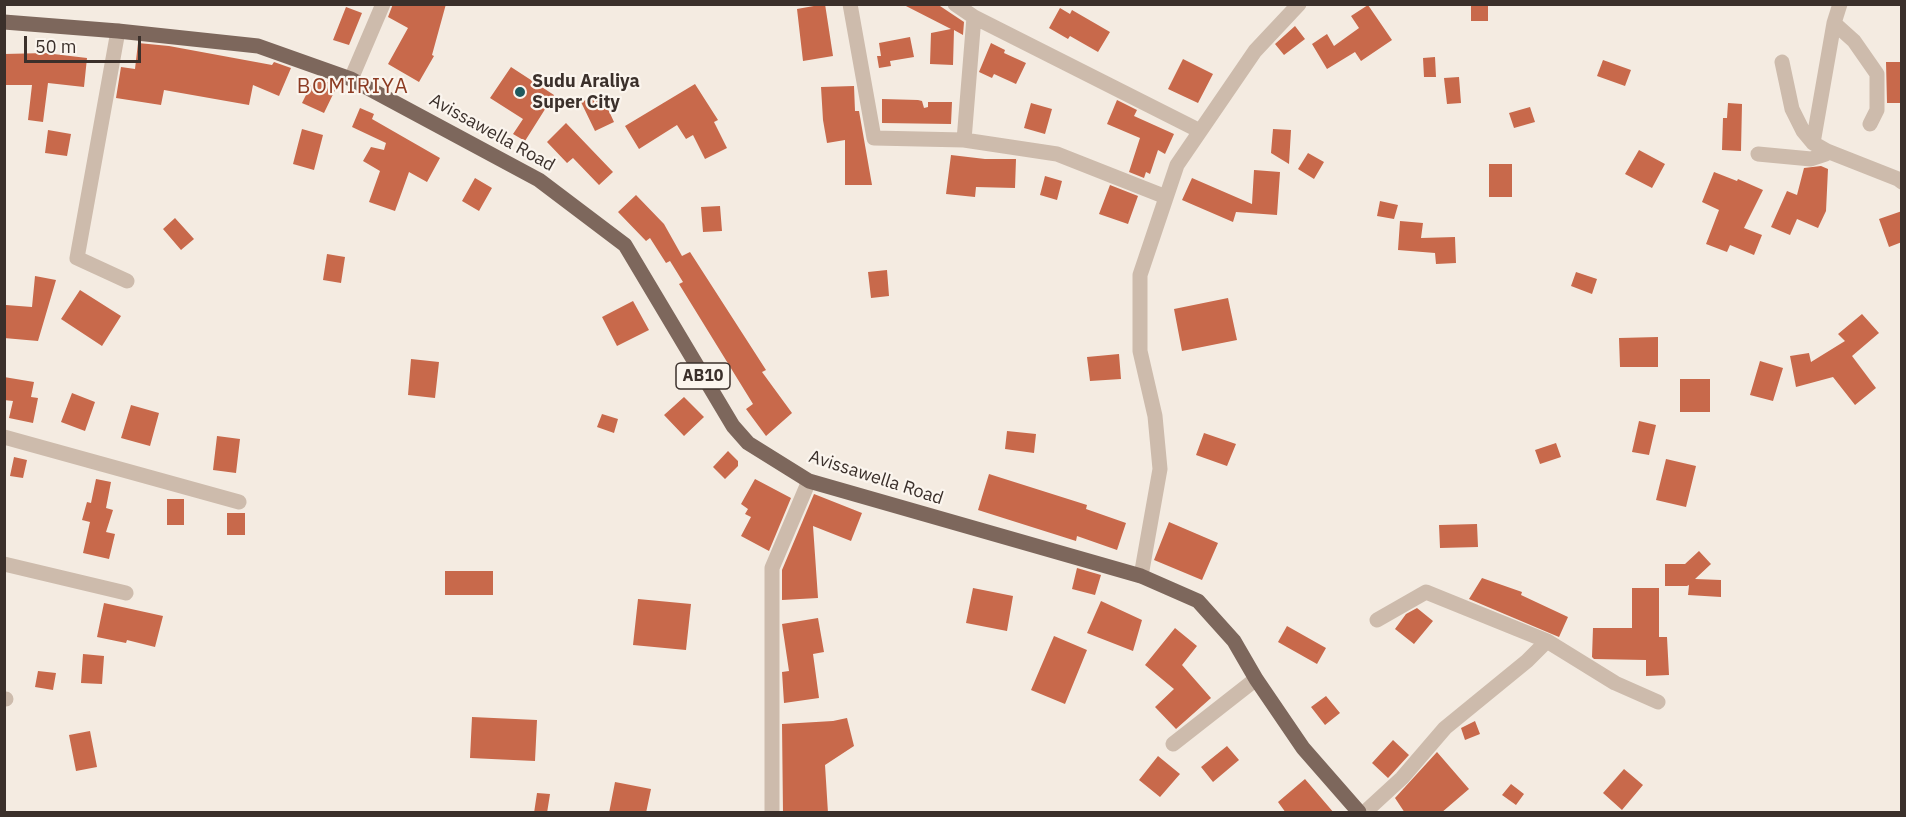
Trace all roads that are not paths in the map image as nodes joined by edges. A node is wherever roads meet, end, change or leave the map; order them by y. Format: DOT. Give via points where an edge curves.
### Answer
graph roads {
  1 [pos="382,4"];
  2 [pos="850,4"];
  3 [pos="955,4"];
  4 [pos="1299,4"];
  5 [pos="1840,4"];
  6 [pos="975,17"];
  7 [pos="4,22"];
  8 [pos="1834,23"];
  9 [pos="118,31"];
  10 [pos="1782,62"];
  11 [pos="351,79"];
  12 [pos="1869,124"];
  13 [pos="1200,131"];
  14 [pos="964,140"];
  15 [pos="1813,143"];
  16 [pos="1827,151"];
  17 [pos="1758,154"];
  18 [pos="1902,182"];
  19 [pos="1166,197"];
  20 [pos="127,281"];
  21 [pos="4,437"];
  22 [pos="809,481"];
  23 [pos="239,502"];
  24 [pos="4,564"];
  25 [pos="1141,576"];
  26 [pos="126,593"];
  27 [pos="1377,620"];
  28 [pos="1547,641"];
  29 [pos="1256,679"];
  30 [pos="1658,702"];
  31 [pos="1173,744"];
  32 [pos="1357,811"];
  33 [pos="772,813"];
  1 -- 11 [label="street"];
  2 -- 14 [label="street" via="874,138"];
  3 -- 6 [label="street"];
  4 -- 13 [label="street" via="1255,51"];
  5 -- 8 [label="street"];
  6 -- 13 [label="street"];
  6 -- 14 [label="street"];
  7 -- 9 [label="main road, Avissawella Road / AB10"];
  8 -- 12 [label="street" via="1854,41 1877,74 1877,110"];
  8 -- 15 [label="street"];
  9 -- 11 [label="main road, Avissawella Road / AB10" via="258,46"];
  9 -- 20 [label="street" via="77,258"];
  10 -- 15 [label="street" via="1792,109"];
  11 -- 22 [label="main road, Avissawella Road / AB10" via="539,180 625,245 733,426 748,443"];
  13 -- 19 [label="street" via="1177,165"];
  14 -- 19 [label="street" via="1057,154"];
  15 -- 16 [label="street"];
  16 -- 17 [label="street" via="1811,159"];
  16 -- 18 [label="street"];
  19 -- 25 [label="street" via="1140,275 1140,351 1155,416 1160,469"];
  21 -- 23 [label="street"];
  22 -- 25 [label="main road, Avissawella Road / AB10"];
  22 -- 33 [label="street" via="772,568"];
  24 -- 26 [label="street"];
  25 -- 29 [label="main road, Avissawella Road / AB10" via="1198,601 1234,641"];
  27 -- 28 [label="street" via="1426,592"];
  28 -- 30 [label="street" via="1615,683"];
  28 -- 32 [label="street" via="1445,728 1402,778"];
  29 -- 31 [label="street"];
  29 -- 32 [label="main road, Avissawella Road / AB10" via="1303,748"];
}
